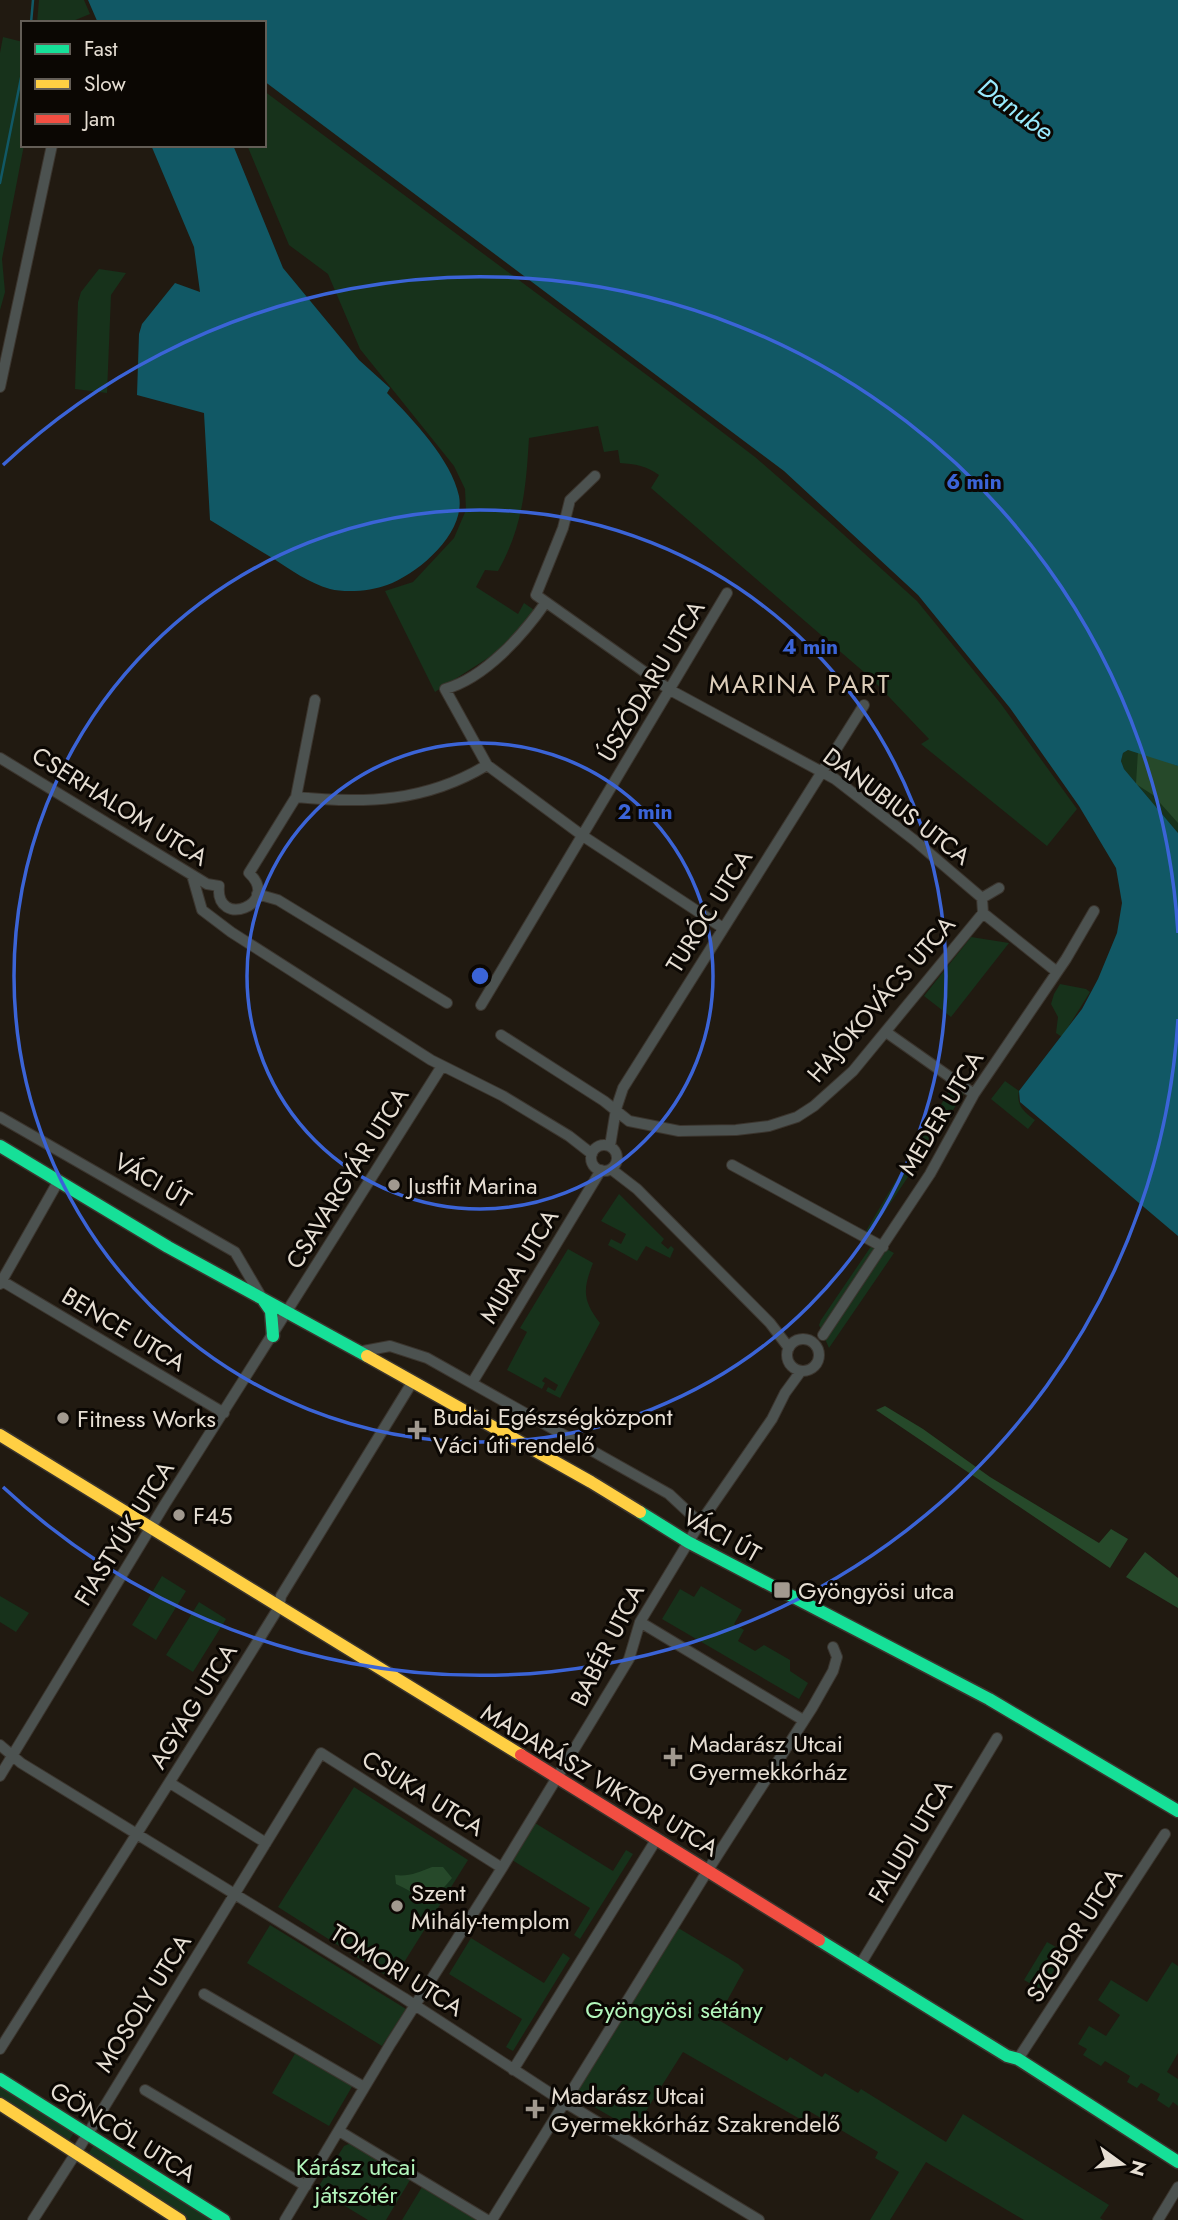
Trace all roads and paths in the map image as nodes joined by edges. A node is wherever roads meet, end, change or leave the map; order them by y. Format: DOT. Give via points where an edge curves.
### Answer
graph roads {
  1 [pos="52,147"];
  2 [pos="0,387"];
  3 [pos="595,476"];
  4 [pos="727,593"];
  5 [pos="546,602"];
  6 [pos="670,690"];
  7 [pos="315,700"];
  8 [pos="864,705"];
  9 [pos="0,758"];
  10 [pos="487,765"];
  11 [pos="822,772"];
  12 [pos="296,797"];
  13 [pos="583,836"];
  14 [pos="192,875"];
  15 [pos="999,888"];
  16 [pos="257,894"];
  17 [pos="982,898"];
  18 [pos="1094,911"];
  19 [pos="983,913"];
  20 [pos="723,928"];
  21 [pos="1057,972"];
  22 [pos="447,1003"];
  23 [pos="481,1005"];
  24 [pos="886,1032"];
  25 [pos="501,1035"];
  26 [pos="442,1066"];
  27 [pos="974,1094"];
  28 [pos="616,1110"];
  29 [pos="0,1117"];
  30 [pos="0,1146"];
  31 [pos="610,1146"];
  32 [pos="595,1150"];
  33 [pos="732,1165"];
  34 [pos="609,1167"];
  35 [pos="59,1180"];
  36 [pos="883,1247"];
  37 [pos="1,1282"];
  38 [pos="263,1300"];
  39 [pos="287,1313"];
  40 [pos="822,1335"];
  41 [pos="273,1336"];
  42 [pos="792,1344"];
  43 [pos="358,1352"];
  44 [pos="797,1369"];
  45 [pos="413,1381"];
  46 [pos="472,1383"];
  47 [pos="224,1413"];
  48 [pos="0,1435"];
  49 [pos="165,1504"];
  50 [pos="136,1517"];
  51 [pos="700,1523"];
  52 [pos="151,1527"];
  53 [pos="688,1542"];
  54 [pos="279,1607"];
  55 [pos="640,1622"];
  56 [pos="833,1647"];
  57 [pos="803,1720"];
  58 [pos="997,1738"];
  59 [pos="0,1745"];
  60 [pos="321,1753"];
  61 [pos="13,1756"];
  62 [pos="0,1776"];
  63 [pos="556,1779"];
  64 [pos="170,1783"];
  65 [pos="1178,1811"];
  66 [pos="1165,1834"];
  67 [pos="138,1835"];
  68 [pos="656,1840"];
  69 [pos="266,1843"];
  70 [pos="502,1868"];
  71 [pos="708,1870"];
  72 [pos="235,1894"];
  73 [pos="860,1965"];
  74 [pos="204,1994"];
  75 [pos="415,2004"];
  76 [pos="0,2049"];
  77 [pos="1018,2059"];
  78 [pos="513,2070"];
  79 [pos="0,2079"];
  80 [pos="363,2087"];
  81 [pos="145,2090"];
  82 [pos="564,2102"];
  83 [pos="0,2104"];
  84 [pos="339,2131"];
  85 [pos="87,2135"];
  86 [pos="76,2153"];
  87 [pos="1178,2162"];
  88 [pos="306,2186"];
  89 [pos="1178,2187"];
  90 [pos="33,2220"];
  91 [pos="180,2220"];
  92 [pos="224,2220"];
  93 [pos="285,2220"];
  94 [pos="486,2220"];
  95 [pos="492,2220"];
  96 [pos="759,2220"];
  97 [pos="1158,2220"];
  1 -- 2 [label="street"];
  3 -- 5 [label="street, DANUBIUS UTCA" via="570,500 536,595"];
  4 -- 6 [label="street, ÚSZÓDARU UTCA"];
  5 -- 6 [label="street, DANUBIUS UTCA"];
  5 -- 10 [label="street" via="503,653 444,689"];
  6 -- 11 [label="street, DANUBIUS UTCA"];
  6 -- 13 [label="street, ÚSZÓDARU UTCA"];
  7 -- 12 [label="street"];
  8 -- 11 [label="street, TURÓC UTCA"];
  9 -- 14 [label="street, CSERHALOM UTCA"];
  10 -- 12 [label="street" via="463,779 393,799"];
  10 -- 13 [label="street"];
  11 -- 17 [label="street, DANUBIUS UTCA"];
  11 -- 20 [label="street, TURÓC UTCA"];
  12 -- 16 [label="street" via="249,873"];
  13 -- 20 [label="street"];
  13 -- 23 [label="street, ÚSZÓDARU UTCA"];
  14 -- 16 [label="street, CSERHALOM UTCA" via="219,886 219,896 230,908 242,910"];
  14 -- 26 [label="street" via="202,910 209,916"];
  15 -- 17 [label="street"];
  16 -- 22 [label="street" via="278,900"];
  17 -- 19 [label="street, HAJÓKOVÁCS UTCA"];
  18 -- 21 [label="street, MEDER UTCA"];
  19 -- 21 [label="street"];
  19 -- 24 [label="street, HAJÓKOVÁCS UTCA"];
  20 -- 28 [label="street, TURÓC UTCA" via="623,1088"];
  21 -- 27 [label="street, MEDER UTCA"];
  24 -- 27 [label="street"];
  24 -- 28 [label="street, HAJÓKOVÁCS UTCA" via="830,1094 783,1122 745,1130 679,1131 629,1121"];
  25 -- 28 [label="street"];
  26 -- 32 [label="street"];
  26 -- 39 [label="street, CSAVARGYÁR UTCA"];
  27 -- 36 [label="street, MEDER UTCA"];
  28 -- 31 [label="street, TURÓC UTCA"];
  29 -- 38 [label="street, VÁCI ÚT" via="235,1252"];
  30 -- 35 [label="street, VÁCI ÚT"];
  31 -- 32 [label="street"];
  31 -- 34 [label="street" via="617,1155"];
  32 -- 34 [label="street" via="594,1166"];
  33 -- 36 [label="street"];
  34 -- 42 [label="street" via="638,1189"];
  34 -- 46 [label="street, MURA UTCA"];
  35 -- 37 [label="street"];
  35 -- 38 [label="street, VÁCI ÚT"];
  36 -- 40 [label="street, MEDER UTCA"];
  37 -- 47 [label="street, BENCE UTCA"];
  38 -- 39 [label="street, VÁCI ÚT"];
  38 -- 41 [label="street" via="271,1311"];
  39 -- 41 [label="street, FIASTYÚK UTCA"];
  39 -- 43 [label="street, VÁCI ÚT"];
  41 -- 47 [label="street, FIASTYÚK UTCA"];
  42 -- 44 [label="street" via="788,1361"];
  42 -- 44 [label="street" via="809,1340 819,1354 812,1368"];
  43 -- 45 [label="street, VÁCI ÚT"];
  43 -- 46 [label="street, VÁCI ÚT" via="390,1346 427,1358"];
  44 -- 51 [label="street" via="772,1419"];
  45 -- 53 [label="street, VÁCI ÚT"];
  45 -- 54 [label="street, AGYAG UTCA" via="281,1596"];
  46 -- 51 [label="street, VÁCI ÚT" via="669,1494"];
  47 -- 49 [label="street, FIASTYÚK UTCA"];
  48 -- 50 [label="street, MADARÁSZ VIKTOR UTCA"];
  49 -- 50 [label="street" via="153,1514"];
  49 -- 52 [label="street, FIASTYÚK UTCA"];
  50 -- 52 [label="street, MADARÁSZ VIKTOR UTCA"];
  51 -- 53 [label="street"];
  52 -- 54 [label="street, MADARÁSZ VIKTOR UTCA"];
  52 -- 61 [label="street, FIASTYÚK UTCA"];
  53 -- 55 [label="street, BABÉR UTCA"];
  53 -- 65 [label="street, VÁCI ÚT" via="989,1699"];
  54 -- 63 [label="street, MADARÁSZ VIKTOR UTCA"];
  54 -- 64 [label="street, AGYAG UTCA"];
  55 -- 57 [label="street"];
  55 -- 63 [label="street, BABÉR UTCA" via="629,1659"];
  56 -- 57 [label="street" via="837,1657 833,1671"];
  57 -- 71 [label="street"];
  58 -- 73 [label="street, FALUDI UTCA"];
  59 -- 61 [label="street, TOMORI UTCA"];
  60 -- 69 [label="street, MOSOLY UTCA"];
  60 -- 70 [label="street, CSUKA UTCA"];
  61 -- 62 [label="street, FIASTYÚK UTCA"];
  61 -- 67 [label="street, TOMORI UTCA"];
  63 -- 68 [label="street, MADARÁSZ VIKTOR UTCA"];
  63 -- 70 [label="street, BABÉR UTCA"];
  64 -- 67 [label="street, AGYAG UTCA"];
  64 -- 69 [label="street"];
  66 -- 77 [label="street, SZOBOR UTCA"];
  67 -- 72 [label="street, TOMORI UTCA"];
  67 -- 76 [label="street, AGYAG UTCA"];
  68 -- 71 [label="street, MADARÁSZ VIKTOR UTCA"];
  68 -- 78 [label="street"];
  69 -- 72 [label="street, MOSOLY UTCA"];
  70 -- 75 [label="street, BABÉR UTCA"];
  71 -- 73 [label="street, MADARÁSZ VIKTOR UTCA"];
  71 -- 82 [label="street"];
  72 -- 75 [label="street, TOMORI UTCA"];
  72 -- 85 [label="street, MOSOLY UTCA"];
  73 -- 77 [label="street, MADARÁSZ VIKTOR UTCA"];
  74 -- 80 [label="street"];
  75 -- 78 [label="street, TOMORI UTCA"];
  75 -- 80 [label="street, BABÉR UTCA"];
  77 -- 87 [label="street, MADARÁSZ VIKTOR UTCA"];
  78 -- 82 [label="street, TOMORI UTCA"];
  79 -- 85 [label="street, GÖNCÖL UTCA"];
  80 -- 84 [label="street, BABÉR UTCA"];
  81 -- 88 [label="street"];
  82 -- 95 [label="street"];
  82 -- 96 [label="street, TOMORI UTCA"];
  83 -- 86 [label="street, GÖNCÖL UTCA"];
  84 -- 88 [label="street, BABÉR UTCA"];
  84 -- 94 [label="street"];
  85 -- 86 [label="street, MOSOLY UTCA"];
  85 -- 92 [label="street, GÖNCÖL UTCA"];
  86 -- 90 [label="street, MOSOLY UTCA"];
  86 -- 91 [label="street, GÖNCÖL UTCA"];
  88 -- 93 [label="street, BABÉR UTCA"];
  89 -- 97 [label="street"];
}
